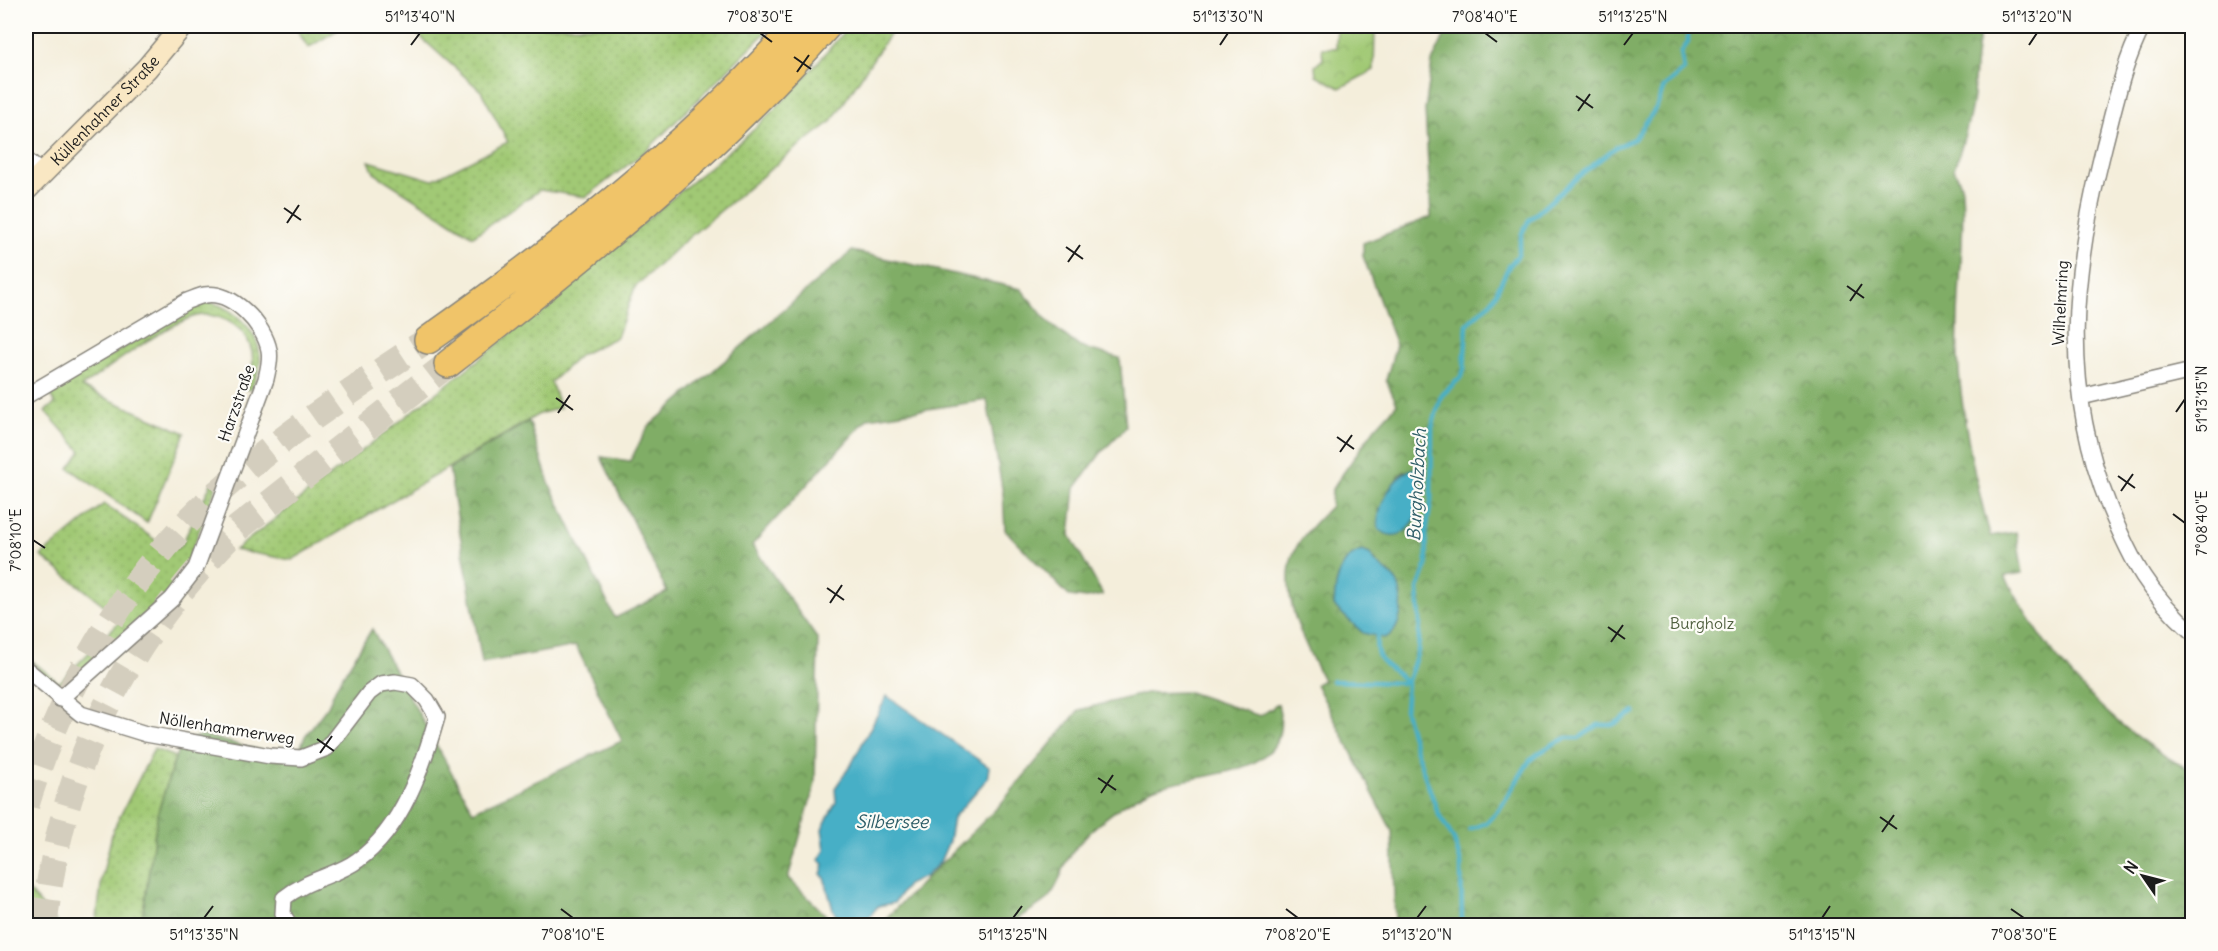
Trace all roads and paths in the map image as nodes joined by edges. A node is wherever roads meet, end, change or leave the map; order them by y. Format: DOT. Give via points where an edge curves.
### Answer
graph roads {
  1 [pos="182,26"];
  2 [pos="796,26"];
  3 [pos="827,26"];
  4 [pos="2143,26"];
  5 [pos="26,160"];
  6 [pos="42,173"];
  7 [pos="26,190"];
  8 [pos="428,340"];
  9 [pos="448,364"];
  10 [pos="2193,371"];
  11 [pos="26,396"];
  12 [pos="2081,397"];
  13 [pos="2193,632"];
  14 [pos="26,669"];
  15 [pos="60,699"];
  16 [pos="290,926"];
  1 -- 6 [label="street, Küllenhahner Straße" via="147,68"];
  2 -- 8 [label="highway" via="728,97 630,188"];
  3 -- 9 [label="highway" via="720,138 648,205"];
  4 -- 12 [label="street, Wilhelmring" via="2125,65 2081,247 2074,348"];
  5 -- 6 [label="street"];
  6 -- 7 [label="street, Küllenhahner Straße"];
  10 -- 12 [label="street"];
  11 -- 15 [label="street, Harzstraße" via="187,301 206,294 230,300 242,309 269,348 266,378 196,568 172,599"];
  12 -- 13 [label="street, Wilhelmring" via="2095,470 2124,544 2155,594"];
  14 -- 15 [label="street, Nöllenhammerweg"];
  15 -- 16 [label="street, Nöllenhammerweg" via="81,714 146,734 301,758 327,748 369,693 381,684 412,686 423,695 437,717 403,805 382,839 357,861 301,885 284,898 283,914"];
}
